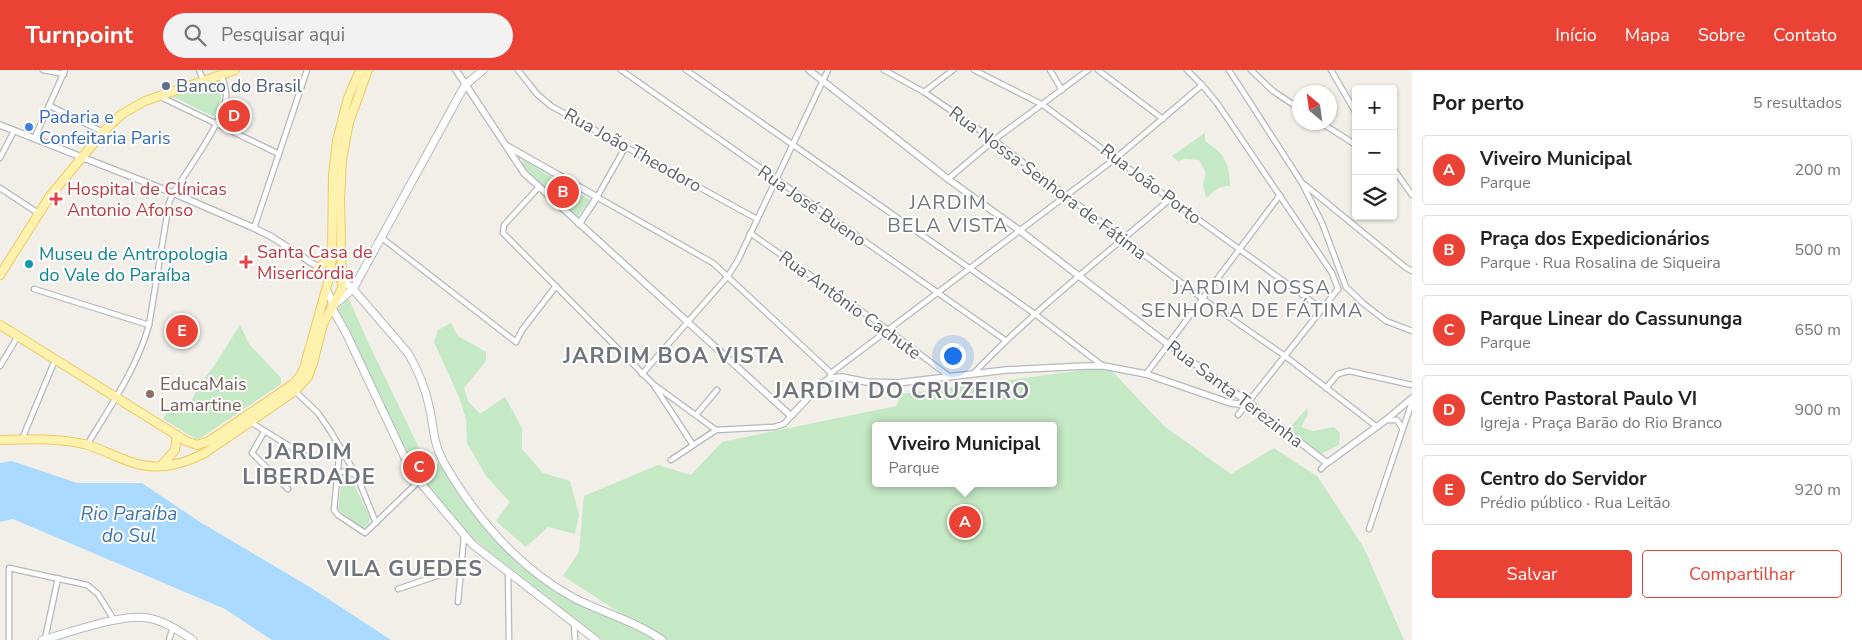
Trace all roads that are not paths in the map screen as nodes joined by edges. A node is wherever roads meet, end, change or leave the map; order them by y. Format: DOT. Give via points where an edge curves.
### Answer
graph roads {
  1 [pos="43,70"];
  2 [pos="199,70"];
  3 [pos="235,70"];
  4 [pos="307,70"];
  5 [pos="360,70"];
  6 [pos="368,70"];
  7 [pos="456,70"];
  8 [pos="483,70"];
  9 [pos="518,70"];
  10 [pos="620,70"];
  11 [pos="686,70"];
  12 [pos="809,70"];
  13 [pos="828,70"];
  14 [pos="884,70"];
  15 [pos="952,70"];
  16 [pos="974,70"];
  17 [pos="1050,70"];
  18 [pos="1088,70"];
  19 [pos="1098,70"];
  20 [pos="1187,70"];
  21 [pos="1229,70"];
  22 [pos="1250,70"];
  23 [pos="1331,70"];
  24 [pos="65,72"];
  25 [pos="221,74"];
  26 [pos="203,80"];
  27 [pos="822,81"];
  28 [pos="465,85"];
  29 [pos="1202,85"];
  30 [pos="1062,90"];
  31 [pos="924,92"];
  32 [pos="159,96"];
  33 [pos="1292,104"];
  34 [pos="1043,105"];
  35 [pos="50,106"];
  36 [pos="1352,106"];
  37 [pos="1163,119"];
  38 [pos="216,124"];
  39 [pos="0,125"];
  40 [pos="1333,130"];
  41 [pos="14,131"];
  42 [pos="103,132"];
  43 [pos="34,139"];
  44 [pos="994,140"];
  45 [pos="1352,142"];
  46 [pos="505,145"];
  47 [pos="792,145"];
  48 [pos="626,146"];
  49 [pos="279,154"];
  50 [pos="0,158"];
  51 [pos="82,158"];
  52 [pos="1116,158"];
  53 [pos="1398,176"];
  54 [pos="948,179"];
  55 [pos="776,180"];
  56 [pos="1302,183"];
  57 [pos="539,187"];
  58 [pos="0,188"];
  59 [pos="173,193"];
  60 [pos="1066,195"];
  61 [pos="1280,195"];
  62 [pos="1412,195"];
  63 [pos="596,197"];
  64 [pos="1170,199"];
  65 [pos="38,213"];
  66 [pos="757,219"];
  67 [pos="579,224"];
  68 [pos="254,228"];
  69 [pos="1019,230"];
  70 [pos="750,233"];
  71 [pos="382,238"];
  72 [pos="1123,239"];
  73 [pos="1240,249"];
  74 [pos="332,257"];
  75 [pos="318,268"];
  76 [pos="969,269"];
  77 [pos="1341,269"];
  78 [pos="1,271"];
  79 [pos="1412,271"];
  80 [pos="1332,273"];
  81 [pos="330,275"];
  82 [pos="728,276"];
  83 [pos="1079,276"];
  84 [pos="342,279"];
  85 [pos="556,286"];
  86 [pos="1346,287"];
  87 [pos="1338,288"];
  88 [pos="34,289"];
  89 [pos="353,289"];
  90 [pos="327,290"];
  91 [pos="937,292"];
  92 [pos="1203,299"];
  93 [pos="334,306"];
  94 [pos="1322,309"];
  95 [pos="1035,314"];
  96 [pos="687,322"];
  97 [pos="0,325"];
  98 [pos="149,325"];
  99 [pos="887,329"];
  100 [pos="1412,330"];
  101 [pos="18,336"];
  102 [pos="1005,340"];
  103 [pos="1169,345"];
  104 [pos="1285,356"];
  105 [pos="55,360"];
  106 [pos="0,366"];
  107 [pos="1104,366"];
  108 [pos="974,373"];
  109 [pos="642,374"];
  110 [pos="1146,374"];
  111 [pos="830,375"];
  112 [pos="950,377"];
  113 [pos="653,384"];
  114 [pos="1412,385"];
  115 [pos="1326,388"];
  116 [pos="717,390"];
  117 [pos="295,391"];
  118 [pos="116,398"];
  119 [pos="1412,398"];
  120 [pos="1247,401"];
  121 [pos="1412,402"];
  122 [pos="696,415"];
  123 [pos="1238,415"];
  124 [pos="791,416"];
  125 [pos="1386,420"];
  126 [pos="250,422"];
  127 [pos="1377,427"];
  128 [pos="1403,428"];
  129 [pos="716,430"];
  130 [pos="264,432"];
  131 [pos="177,434"];
  132 [pos="22,439"];
  133 [pos="0,440"];
  134 [pos="86,445"];
  135 [pos="692,445"];
  136 [pos="340,447"];
  137 [pos="307,457"];
  138 [pos="671,460"];
  139 [pos="1327,463"];
  140 [pos="161,466"];
  141 [pos="1321,469"];
  142 [pos="338,474"];
  143 [pos="357,476"];
  144 [pos="419,481"];
  145 [pos="288,489"];
  146 [pos="376,523"];
  147 [pos="1369,529"];
  148 [pos="464,536"];
  149 [pos="460,568"];
  150 [pos="508,573"];
  151 [pos="58,578"];
  152 [pos="398,589"];
  153 [pos="458,602"];
  154 [pos="114,620"];
  155 [pos="574,623"];
  156 [pos="173,627"];
  157 [pos="9,640"];
  158 [pos="43,640"];
  159 [pos="169,640"];
  160 [pos="193,640"];
  161 [pos="509,640"];
  162 [pos="575,640"];
  163 [pos="596,640"];
  164 [pos="662,640"];
  1 -- 24 [label="street"];
  2 -- 26 [label="street"];
  3 -- 25 [label="main road"];
  4 -- 49 [label="street"];
  5 -- 74 [label="main road" via="342,119 334,157"];
  6 -- 84 [label="main road" via="349,122 342,159"];
  7 -- 28 [label="street"];
  8 -- 28 [label="main road"];
  9 -- 48 [label="street, Rua João Theodoro" via="543,101"];
  10 -- 55 [label="street, Rua José Bueno"];
  11 -- 47 [label="street"];
  12 -- 27 [label="street, Rua Santa Terezinha"];
  13 -- 27 [label="street"];
  14 -- 31 [label="street, Rua Nossa Senhora de Fátima"];
  15 -- 31 [label="street"];
  16 -- 34 [label="street, Rua João Porto"];
  17 -- 30 [label="street"];
  18 -- 30 [label="street"];
  19 -- 37 [label="street"];
  20 -- 29 [label="street"];
  21 -- 56 [label="street"];
  22 -- 33 [label="street"];
  23 -- 36 [label="street"];
  24 -- 35 [label="street"];
  25 -- 26 [label="main road"];
  25 -- 38 [label="street" via="226,99"];
  26 -- 32 [label="main road"];
  27 -- 47 [label="street"];
  27 -- 54 [label="street, Rua Santa Terezinha"];
  28 -- 46 [label="street"];
  28 -- 71 [label="main road"];
  29 -- 37 [label="street"];
  29 -- 61 [label="street"];
  30 -- 34 [label="street"];
  31 -- 44 [label="street, Rua Nossa Senhora de Fátima"];
  32 -- 38 [label="street"];
  32 -- 42 [label="main road" via="122,114"];
  34 -- 44 [label="street"];
  34 -- 52 [label="street, Rua João Porto"];
  35 -- 42 [label="street"];
  35 -- 43 [label="street"];
  37 -- 52 [label="street"];
  38 -- 49 [label="street"];
  38 -- 59 [label="street"];
  39 -- 41 [label="street"];
  40 -- 45 [label="street"];
  41 -- 43 [label="street"];
  41 -- 50 [label="street"];
  42 -- 51 [label="main road"];
  43 -- 51 [label="street"];
  44 -- 54 [label="street"];
  44 -- 60 [label="street, Rua Nossa Senhora de Fátima"];
  46 -- 57 [label="street" via="524,173"];
  46 -- 63 [label="street"];
  47 -- 55 [label="street"];
  47 -- 76 [label="street"];
  48 -- 63 [label="street"];
  48 -- 66 [label="street, Rua João Theodoro"];
  49 -- 68 [label="street"];
  51 -- 59 [label="street"];
  51 -- 65 [label="main road"];
  52 -- 60 [label="street"];
  52 -- 64 [label="street, Rua João Porto"];
  53 -- 62 [label="street"];
  54 -- 69 [label="street, Rua Santa Terezinha"];
  55 -- 66 [label="street"];
  55 -- 91 [label="street, Rua José Bueno"];
  56 -- 77 [label="street"];
  56 -- 79 [label="street"];
  57 -- 67 [label="street"];
  57 -- 85 [label="street" via="502,230"];
  58 -- 65 [label="street"];
  59 -- 68 [label="street"];
  59 -- 98 [label="street" via="166,213"];
  60 -- 69 [label="street"];
  60 -- 72 [label="street, Rua Nossa Senhora de Fátima"];
  61 -- 73 [label="street"];
  61 -- 80 [label="street"];
  63 -- 67 [label="street"];
  63 -- 82 [label="street" via="704,257"];
  64 -- 72 [label="street"];
  64 -- 73 [label="street, Rua João Porto"];
  65 -- 78 [label="main road"];
  66 -- 70 [label="street"];
  67 -- 96 [label="street"];
  68 -- 75 [label="street"];
  69 -- 76 [label="street"];
  69 -- 83 [label="street, Rua Santa Terezinha"];
  70 -- 82 [label="street"];
  70 -- 99 [label="street, Rua Antônio Cachute"];
  71 -- 85 [label="street" via="516,342"];
  71 -- 89 [label="main road"];
  72 -- 83 [label="street"];
  72 -- 92 [label="street, Rua Nossa Senhora de Fátima"];
  73 -- 92 [label="street"];
  73 -- 94 [label="street, Rua João Porto"];
  74 -- 75 [label="main road"];
  74 -- 81 [label="main road"];
  75 -- 81 [label="street"];
  76 -- 91 [label="street"];
  76 -- 95 [label="street"];
  77 -- 80 [label="street"];
  77 -- 86 [label="street"];
  80 -- 87 [label="street"];
  81 -- 84 [label="main road"];
  81 -- 90 [label="main road"];
  82 -- 96 [label="street"];
  82 -- 111 [label="street"];
  83 -- 95 [label="street"];
  83 -- 103 [label="street, Rua Santa Terezinha"];
  84 -- 89 [label="main road"];
  84 -- 93 [label="main road" via="342,289"];
  85 -- 109 [label="street"];
  86 -- 87 [label="street"];
  86 -- 100 [label="street" via="1386,321"];
  87 -- 94 [label="street"];
  88 -- 98 [label="street"];
  89 -- 93 [label="main road"];
  89 -- 164 [label="main road" via="402,344 414,364 430,408 436,446 483,522 524,562 561,590"];
  90 -- 93 [label="main road"];
  90 -- 131 [label="main road" via="300,376 281,393 209,441 197,444"];
  91 -- 99 [label="street"];
  91 -- 102 [label="street, Rua José Bueno"];
  92 -- 103 [label="street"];
  92 -- 104 [label="street, Rua Nossa Senhora de Fátima"];
  93 -- 117 [label="main road" via="323,324 308,377"];
  93 -- 144 [label="main road" via="406,460"];
  94 -- 104 [label="street"];
  95 -- 102 [label="street"];
  95 -- 107 [label="street"];
  96 -- 109 [label="street"];
  96 -- 124 [label="street"];
  97 -- 101 [label="main road"];
  98 -- 118 [label="street" via="142,347"];
  99 -- 111 [label="street"];
  99 -- 112 [label="street, Rua Antônio Cachute"];
  101 -- 105 [label="main road"];
  101 -- 106 [label="street"];
  102 -- 108 [label="street"];
  103 -- 110 [label="street"];
  103 -- 120 [label="street, Rua Santa Terezinha"];
  104 -- 115 [label="street, Rua Nossa Senhora de Fátima"];
  104 -- 120 [label="street"];
  105 -- 118 [label="main road"];
  105 -- 132 [label="street"];
  107 -- 108 [label="street"];
  107 -- 110 [label="street"];
  108 -- 112 [label="street"];
  109 -- 113 [label="street"];
  110 -- 120 [label="street" via="1230,403"];
  111 -- 112 [label="street" via="867,382 897,383"];
  111 -- 124 [label="street"];
  113 -- 122 [label="street"];
  113 -- 135 [label="street"];
  114 -- 115 [label="street" via="1349,371 1338,374"];
  115 -- 127 [label="street, Rua Nossa Senhora de Fátima"];
  116 -- 122 [label="street"];
  117 -- 126 [label="main road"];
  117 -- 136 [label="street" via="318,413"];
  118 -- 131 [label="main road"];
  118 -- 134 [label="street"];
  119 -- 125 [label="street"];
  120 -- 123 [label="street"];
  120 -- 139 [label="street, Rua Santa Terezinha"];
  121 -- 128 [label="street"];
  122 -- 129 [label="street"];
  124 -- 129 [label="street" via="779,426"];
  125 -- 127 [label="street"];
  125 -- 128 [label="street" via="1397,420"];
  126 -- 130 [label="street"];
  126 -- 140 [label="main road" via="194,458"];
  127 -- 139 [label="street"];
  128 -- 147 [label="street"];
  129 -- 135 [label="street"];
  130 -- 137 [label="street"];
  130 -- 145 [label="street" via="252,453"];
  131 -- 140 [label="main road" via="175,450"];
  132 -- 133 [label="main road"];
  132 -- 134 [label="main road"];
  134 -- 140 [label="main road" via="132,463"];
  135 -- 138 [label="street"];
  136 -- 142 [label="street"];
  136 -- 143 [label="street"];
  139 -- 141 [label="street"];
  142 -- 143 [label="street" via="346,471"];
  142 -- 146 [label="street" via="334,510 365,533"];
  143 -- 146 [label="street"];
  144 -- 146 [label="street"];
  144 -- 148 [label="main road"];
  148 -- 149 [label="street"];
  148 -- 150 [label="main road"];
  149 -- 152 [label="street"];
  149 -- 153 [label="street"];
  150 -- 155 [label="main road"];
  150 -- 161 [label="street"];
  151 -- 154 [label="street" via="94,589"];
  151 -- 157 [label="street" via="9,568"];
  151 -- 158 [label="street"];
  154 -- 156 [label="main road" via="147,618"];
  154 -- 158 [label="main road"];
  155 -- 162 [label="street"];
  155 -- 163 [label="main road"];
  156 -- 159 [label="street"];
  156 -- 160 [label="main road"];
}
